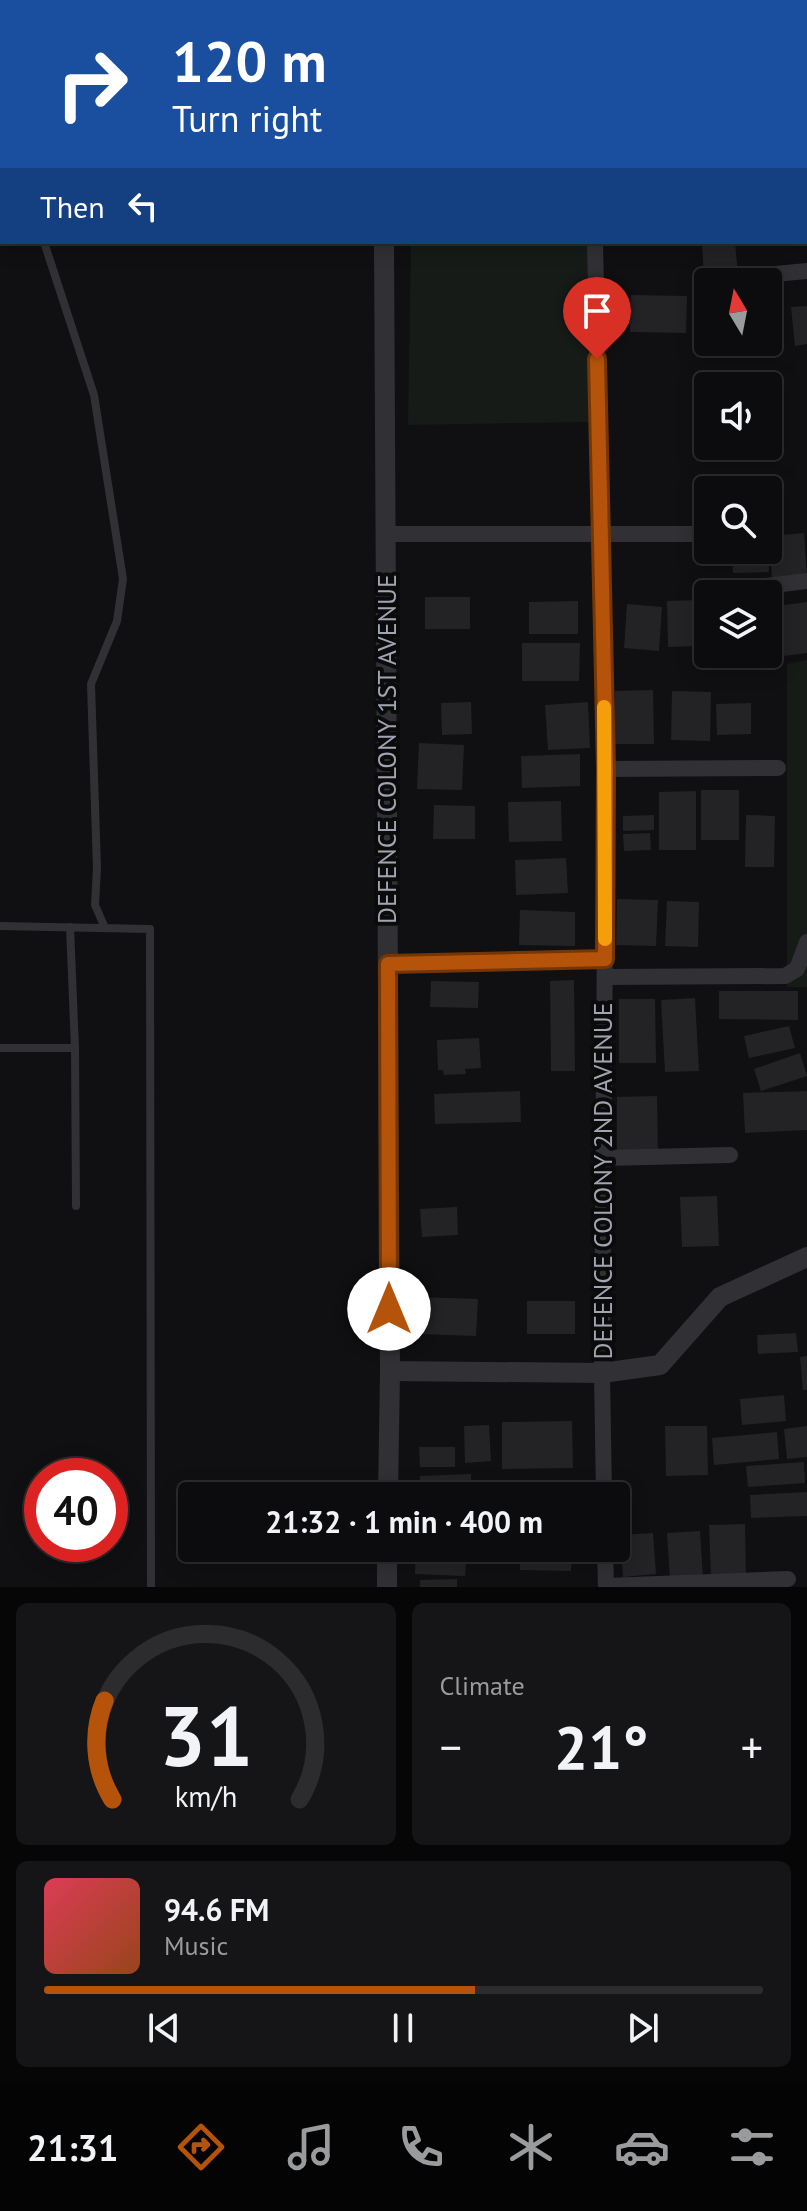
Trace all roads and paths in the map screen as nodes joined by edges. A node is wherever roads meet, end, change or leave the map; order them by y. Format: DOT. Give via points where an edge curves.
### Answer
graph roads {
  1 [pos="45,244"];
  2 [pos="384,244"];
  3 [pos="595,244"];
  4 [pos="807,271"];
  5 [pos="782,273"];
  6 [pos="385,534"];
  7 [pos="600,534"];
  8 [pos="694,534"];
  9 [pos="807,581"];
  10 [pos="782,584"];
  11 [pos="778,768"];
  12 [pos="606,769"];
  13 [pos="0,926"];
  14 [pos="70,927"];
  15 [pos="105,928"];
  16 [pos="807,942"];
  17 [pos="605,959"];
  18 [pos="388,964"];
  19 [pos="605,977"];
  20 [pos="0,1048"];
  21 [pos="75,1048"];
  22 [pos="730,1155"];
  23 [pos="605,1158"];
  24 [pos="76,1206"];
  25 [pos="807,1257"];
  26 [pos="390,1371"];
  27 [pos="602,1373"];
  28 [pos="388,1482"];
  29 [pos="604,1482"];
  30 [pos="387,1562"];
  31 [pos="605,1562"];
  32 [pos="788,1579"];
  33 [pos="151,1587"];
  34 [pos="387,1587"];
  35 [pos="606,1587"];
  1 -- 15 [label="lane" via="94,395 123,579 117,621 91,684 95,905"];
  2 -- 6 [label="street, DEFENCE COLONY 1ST AVENUE"];
  3 -- 7 [label="street, DEFENCE COLONY 2ND AVENUE"];
  4 -- 5 [label="street"];
  6 -- 7 [label="street"];
  6 -- 18 [label="street, DEFENCE COLONY 1ST AVENUE"];
  7 -- 8 [label="street"];
  7 -- 12 [label="street, DEFENCE COLONY 2ND AVENUE"];
  9 -- 10 [label="street"];
  11 -- 12 [label="street"];
  12 -- 17 [label="street, DEFENCE COLONY 2ND AVENUE"];
  13 -- 14 [label="lane"];
  14 -- 15 [label="lane"];
  14 -- 21 [label="lane"];
  15 -- 33 [label="lane" via="150,929"];
  16 -- 19 [label="street" via="790,975"];
  17 -- 18 [label="street"];
  17 -- 19 [label="street, DEFENCE COLONY 2ND AVENUE"];
  18 -- 26 [label="street, DEFENCE COLONY 1ST AVENUE"];
  19 -- 23 [label="street, DEFENCE COLONY 2ND AVENUE"];
  20 -- 21 [label="lane"];
  21 -- 24 [label="lane"];
  22 -- 23 [label="street"];
  23 -- 27 [label="street, DEFENCE COLONY 2ND AVENUE"];
  25 -- 27 [label="street" via="720,1297 660,1365"];
  26 -- 27 [label="street"];
  26 -- 28 [label="street, DEFENCE COLONY 1ST AVENUE"];
  27 -- 29 [label="street, DEFENCE COLONY 2ND AVENUE"];
  30 -- 34 [label="street"];
  31 -- 35 [label="street"];
  32 -- 35 [label="street"];
}
